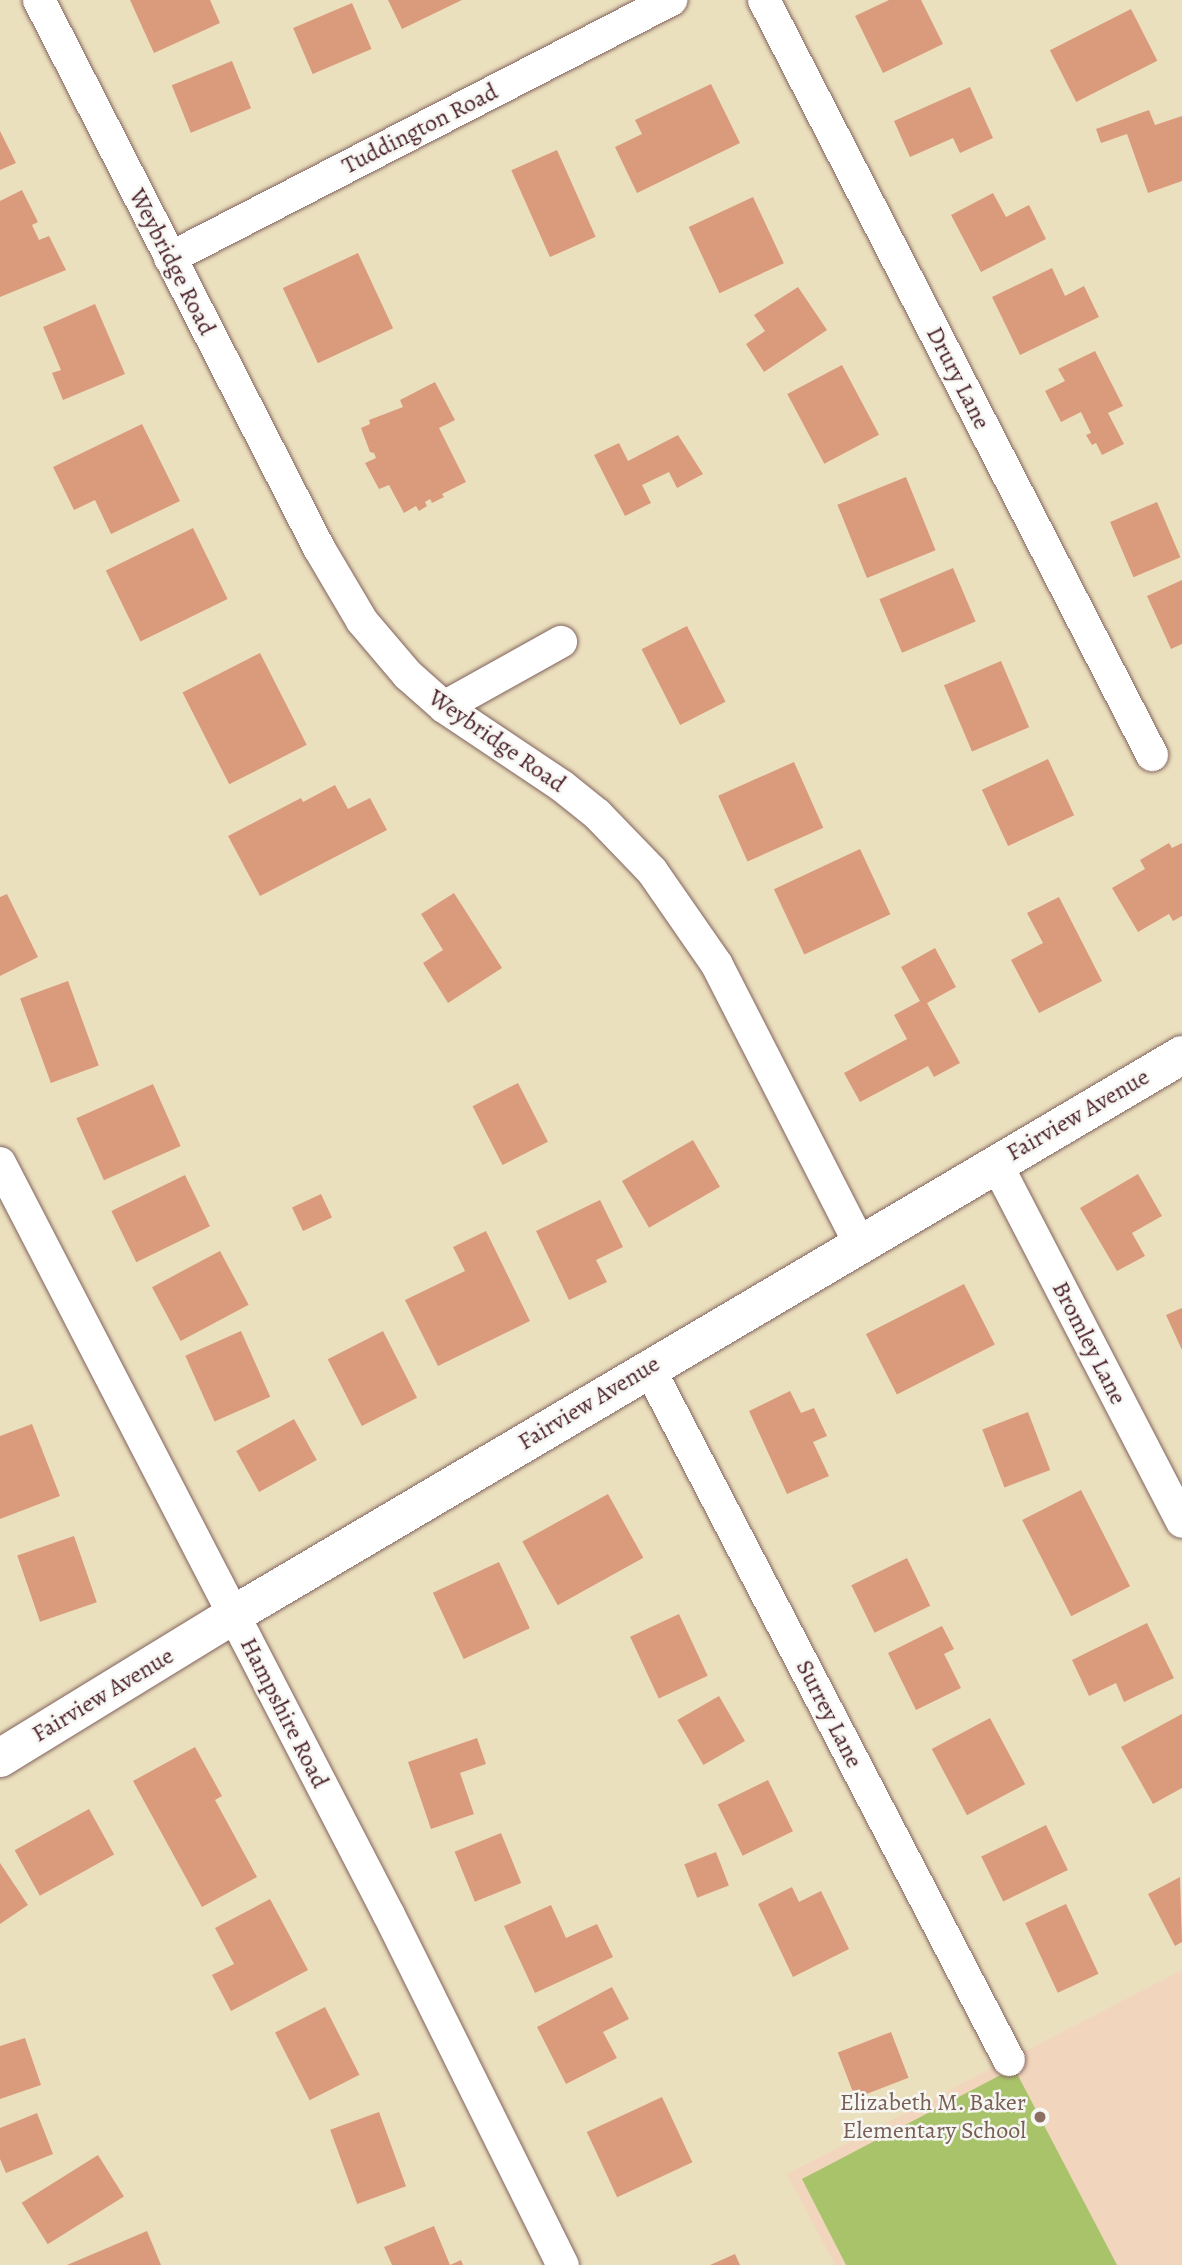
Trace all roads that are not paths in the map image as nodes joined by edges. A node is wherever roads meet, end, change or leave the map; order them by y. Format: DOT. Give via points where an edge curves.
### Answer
graph roads {
  1 [pos="39,0"];
  2 [pos="671,0"];
  3 [pos="764,0"];
  4 [pos="170,258"];
  5 [pos="561,642"];
  6 [pos="444,707"];
  7 [pos="1152,755"];
  8 [pos="1182,1055"];
  9 [pos="996,1163"];
  10 [pos="4,1180"];
  11 [pos="859,1243"];
  12 [pos="649,1368"];
  13 [pos="1182,1522"];
  14 [pos="233,1615"];
  15 [pos="0,1758"];
  16 [pos="1009,2060"];
  17 [pos="564,2265"];
  1 -- 4 [label="street, Weybridge Road"];
  2 -- 4 [label="street, Tuddington Road"];
  3 -- 7 [label="street, Drury Lane"];
  4 -- 6 [label="street, Weybridge Road" via="319,548 362,621 408,675"];
  5 -- 6 [label="street"];
  6 -- 11 [label="street, Weybridge Road" via="562,786 597,814 652,871 717,965"];
  8 -- 9 [label="street, Fairview Avenue"];
  9 -- 11 [label="street, Fairview Avenue"];
  9 -- 13 [label="street, Bromley Lane"];
  10 -- 14 [label="street, Hampshire Road"];
  11 -- 12 [label="street, Fairview Avenue"];
  12 -- 14 [label="street, Fairview Avenue"];
  12 -- 16 [label="street, Surrey Lane"];
  14 -- 15 [label="street, Fairview Avenue"];
  14 -- 17 [label="street, Hampshire Road"];
}
